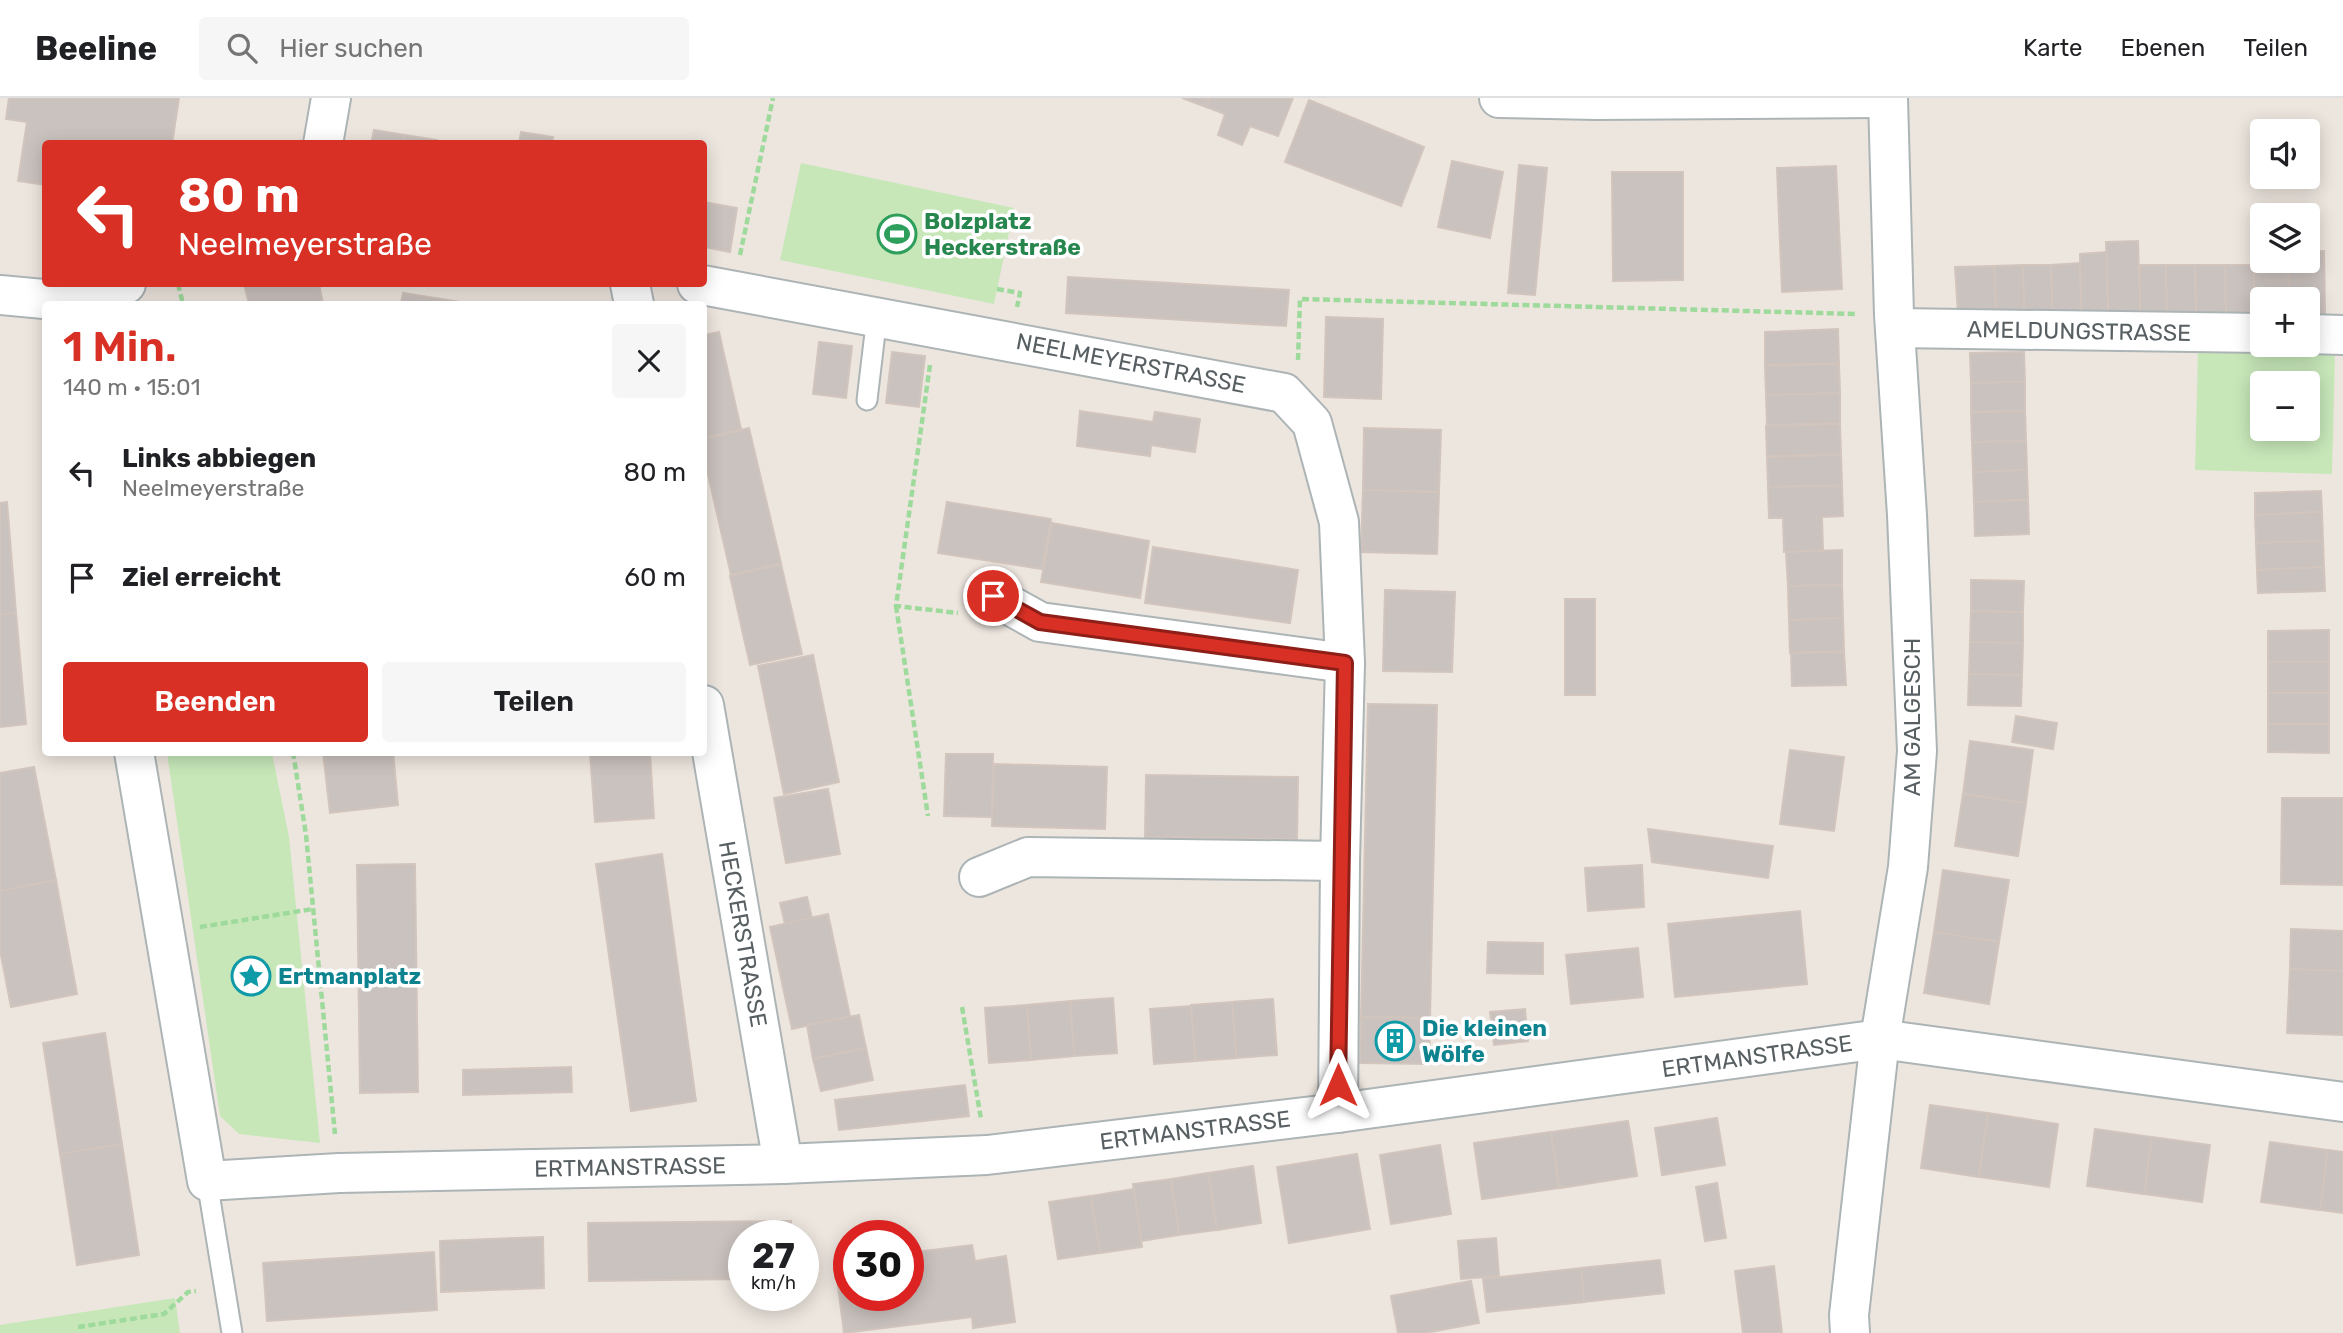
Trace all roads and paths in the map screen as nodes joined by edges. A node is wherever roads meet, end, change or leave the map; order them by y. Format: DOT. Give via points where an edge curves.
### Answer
graph roads {
  1 [pos="331,98"];
  2 [pos="773,98"];
  3 [pos="1499,98"];
  4 [pos="1880,98"];
  5 [pos="1888,98"];
  6 [pos="1788,99"];
  7 [pos="324,140"];
  8 [pos="715,286"];
  9 [pos="116,287"];
  10 [pos="0,295"];
  11 [pos="49,301"];
  12 [pos="71,301"];
  13 [pos="877,316"];
  14 [pos="1894,322"];
  15 [pos="936,327"];
  16 [pos="2250,333"];
  17 [pos="2320,334"];
  18 [pos="2343,335"];
  19 [pos="1284,393"];
  20 [pos="867,400"];
  21 [pos="993,596"];
  22 [pos="896,606"];
  23 [pos="1345,663"];
  24 [pos="707,722"];
  25 [pos="135,756"];
  26 [pos="294,756"];
  27 [pos="928,816"];
  28 [pos="1340,861"];
  29 [pos="979,877"];
  30 [pos="313,909"];
  31 [pos="165,933"];
  32 [pos="962,1007"];
  33 [pos="1880,1040"];
  34 [pos="2343,1102"];
  35 [pos="1338,1113"];
  36 [pos="987,1154"];
  37 [pos="783,1164"];
  38 [pos="339,1173"];
  39 [pos="207,1181"];
  40 [pos="224,1288"];
  41 [pos="78,1327"];
  42 [pos="232,1333"];
  43 [pos="1850,1333"];
  1 -- 7 [label="street"];
  2 -- 8 [label="path"];
  3 -- 6 [label="street"];
  4 -- 6 [label="street"];
  5 -- 14 [label="street, AM GALGESCH"];
  8 -- 13 [label="street, NEELMEYERSTRASSE"];
  9 -- 12 [label="street"];
  10 -- 11 [label="street"];
  13 -- 15 [label="street, NEELMEYERSTRASSE"];
  13 -- 20 [label="lane"];
  14 -- 16 [label="street, AMELDUNGSTRASSE"];
  14 -- 19 [label="path" via="1300,299 1297,364"];
  14 -- 33 [label="street, AM GALGESCH" via="1917,751 1908,867"];
  15 -- 19 [label="street, NEELMEYERSTRASSE"];
  15 -- 22 [label="path"];
  17 -- 18 [label="street"];
  19 -- 23 [label="street" via="1312,424 1339,523"];
  21 -- 22 [label="path" via="976,615"];
  21 -- 23 [label="street" via="1040,622"];
  22 -- 27 [label="path"];
  23 -- 28 [label="street"];
  24 -- 37 [label="street, HECKERSTRASSE"];
  25 -- 31 [label="street"];
  26 -- 30 [label="path"];
  28 -- 29 [label="street" via="1028,857"];
  28 -- 35 [label="street"];
  30 -- 31 [label="path"];
  30 -- 38 [label="path"];
  31 -- 39 [label="street"];
  32 -- 36 [label="path"];
  33 -- 34 [label="street, ERTMANSTRASSE"];
  33 -- 35 [label="street, ERTMANSTRASSE"];
  33 -- 43 [label="street, AM GALGESCH"];
  35 -- 36 [label="street, ERTMANSTRASSE"];
  36 -- 37 [label="street, ERTMANSTRASSE"];
  37 -- 38 [label="street, ERTMANSTRASSE"];
  38 -- 39 [label="street, ERTMANSTRASSE"];
  39 -- 40 [label="lane"];
  40 -- 41 [label="path" via="188,1292 164,1314"];
  40 -- 42 [label="lane"];
}
